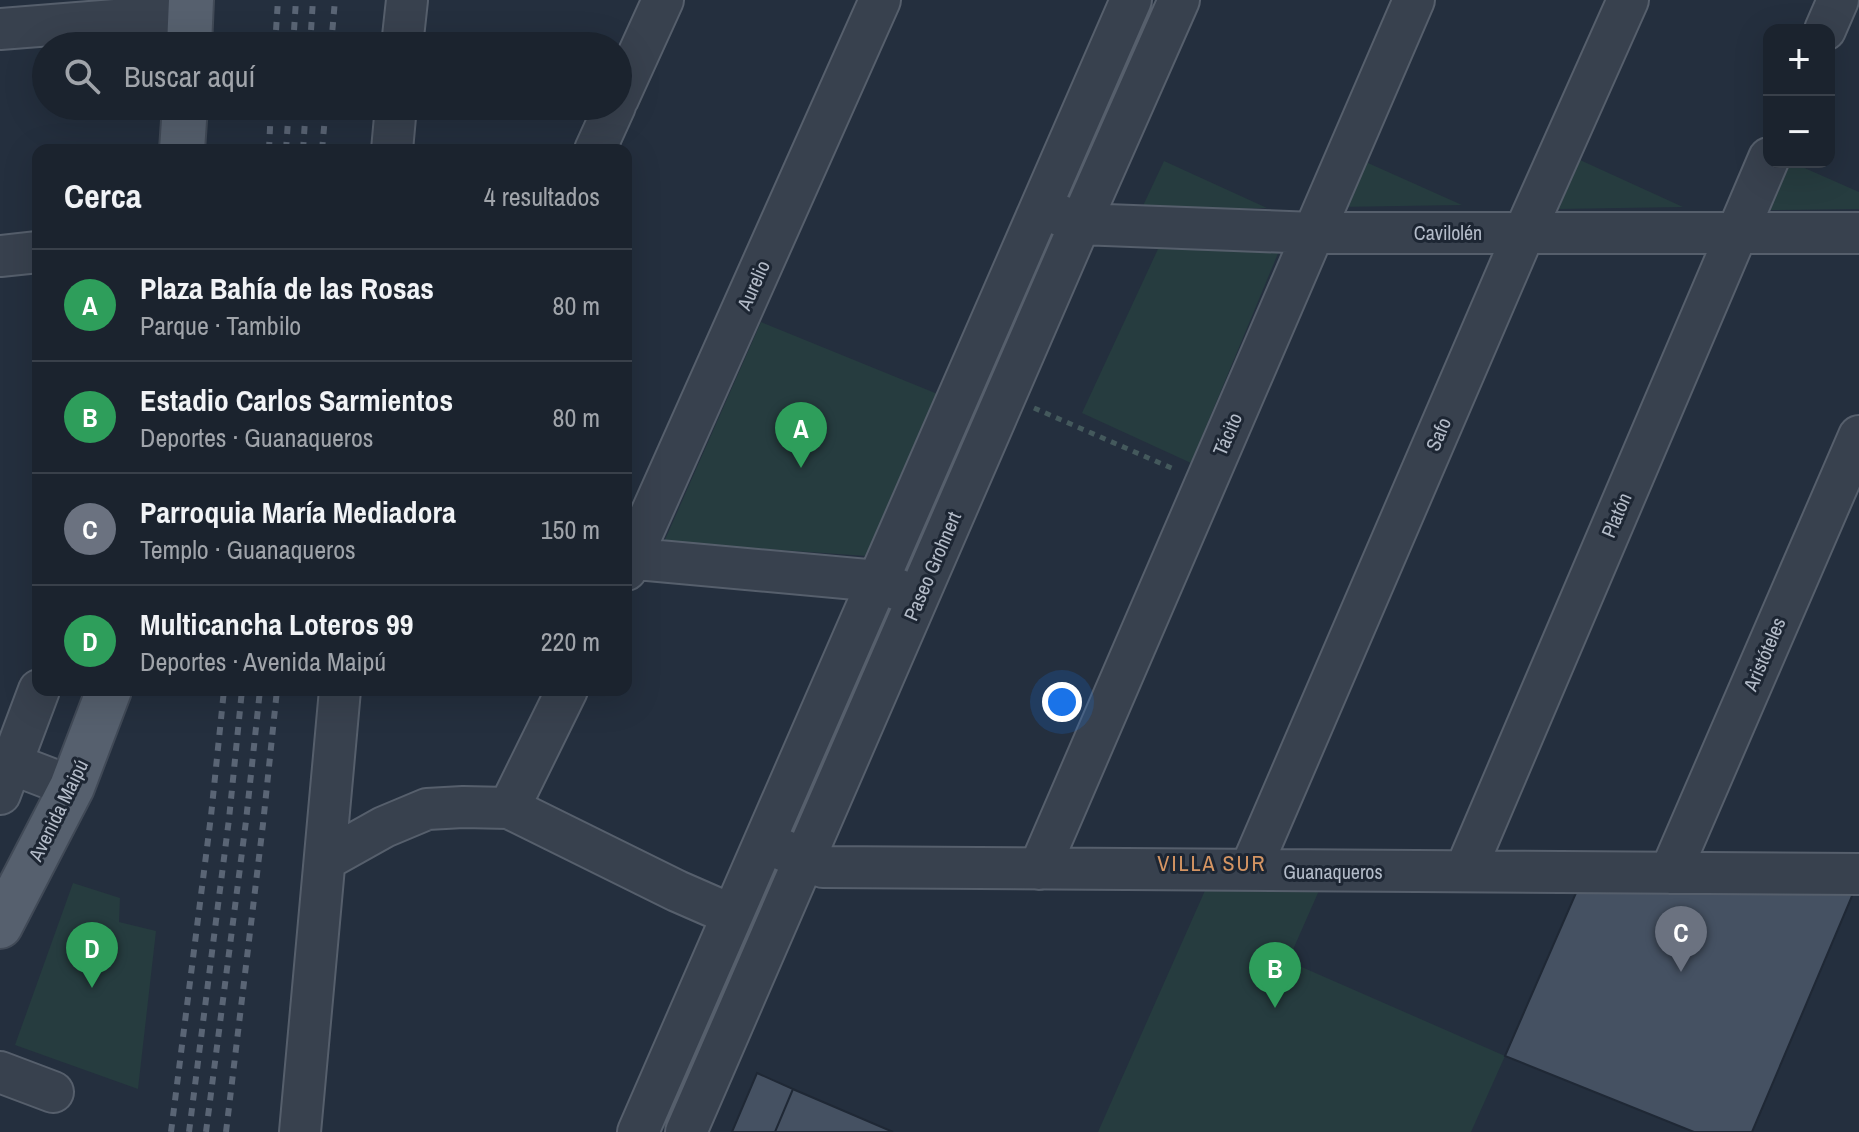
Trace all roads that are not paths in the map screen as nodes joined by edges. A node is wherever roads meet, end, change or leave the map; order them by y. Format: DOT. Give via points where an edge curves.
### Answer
graph roads {
  1 [pos="407,0"];
  2 [pos="663,0"];
  3 [pos="880,0"];
  4 [pos="1131,0"];
  5 [pos="1179,0"];
  6 [pos="1414,0"];
  7 [pos="1628,0"];
  8 [pos="1838,0"];
  9 [pos="190,20"];
  10 [pos="1828,24"];
  11 [pos="0,29"];
  12 [pos="404,32"];
  13 [pos="632,68"];
  14 [pos="184,120"];
  15 [pos="395,120"];
  16 [pos="609,120"];
  17 [pos="182,144"];
  18 [pos="393,144"];
  19 [pos="598,144"];
  20 [pos="1765,168"];
  21 [pos="1041,207"];
  22 [pos="1080,224"];
  23 [pos="1525,231"];
  24 [pos="1737,232"];
  25 [pos="1314,233"];
  26 [pos="1859,233"];
  27 [pos="32,253"];
  28 [pos="0,256"];
  29 [pos="1859,436"];
  30 [pos="632,553"];
  31 [pos="632,562"];
  32 [pos="878,581"];
  33 [pos="919,597"];
  34 [pos="37,696"];
  35 [pos="107,696"];
  36 [pos="339,696"];
  37 [pos="564,696"];
  38 [pos="6,779"];
  39 [pos="72,787"];
  40 [pos="509,808"];
  41 [pos="764,842"];
  42 [pos="325,860"];
  43 [pos="804,860"];
  44 [pos="1039,869"];
  45 [pos="1250,870"];
  46 [pos="1465,871"];
  47 [pos="1670,873"];
  48 [pos="1859,874"];
  49 [pos="732,915"];
  50 [pos="0,926"];
  51 [pos="0,1072"];
  52 [pos="53,1092"];
  53 [pos="645,1117"];
  54 [pos="688,1126"];
  55 [pos="300,1132"];
  1 -- 12 [label="street"];
  2 -- 13 [label="street"];
  3 -- 30 [label="street, Aurelio"];
  4 -- 21 [label="street"];
  5 -- 22 [label="street, Paseo Grohnert"];
  6 -- 25 [label="street, Tácito"];
  7 -- 23 [label="street, Safo"];
  8 -- 10 [label="street"];
  9 -- 11 [label="street"];
  14 -- 17 [label="main road"];
  15 -- 18 [label="street"];
  16 -- 19 [label="street"];
  20 -- 24 [label="street, Platón"];
  21 -- 22 [label="street, Cavilolén"];
  21 -- 32 [label="street"];
  22 -- 25 [label="street, Cavilolén"];
  22 -- 33 [label="street, Paseo Grohnert"];
  23 -- 24 [label="street, Cavilolén"];
  23 -- 25 [label="street, Cavilolén"];
  23 -- 45 [label="street, Safo"];
  24 -- 26 [label="street, Cavilolén"];
  24 -- 46 [label="street, Platón"];
  25 -- 44 [label="street, Tácito"];
  27 -- 28 [label="street"];
  29 -- 47 [label="street, Aristóteles"];
  31 -- 32 [label="street"];
  32 -- 33 [label="street"];
  32 -- 41 [label="street"];
  33 -- 43 [label="street, Paseo Grohnert"];
  34 -- 38 [label="street"];
  35 -- 39 [label="main road, Avenida Maipú"];
  36 -- 42 [label="street"];
  37 -- 40 [label="street"];
  38 -- 39 [label="street"];
  39 -- 50 [label="main road, Avenida Maipú"];
  40 -- 42 [label="street" via="427,809"];
  40 -- 49 [label="street"];
  41 -- 43 [label="street, Guanaqueros"];
  41 -- 49 [label="street"];
  42 -- 55 [label="street"];
  43 -- 44 [label="street, Guanaqueros" via="823,867"];
  43 -- 54 [label="street, Paseo Grohnert"];
  44 -- 45 [label="street, Guanaqueros"];
  45 -- 46 [label="street, Guanaqueros"];
  46 -- 47 [label="street, Guanaqueros"];
  47 -- 48 [label="street, Guanaqueros"];
  49 -- 53 [label="street"];
  51 -- 52 [label="street"];
  53 -- 54 [label="street"];
}
